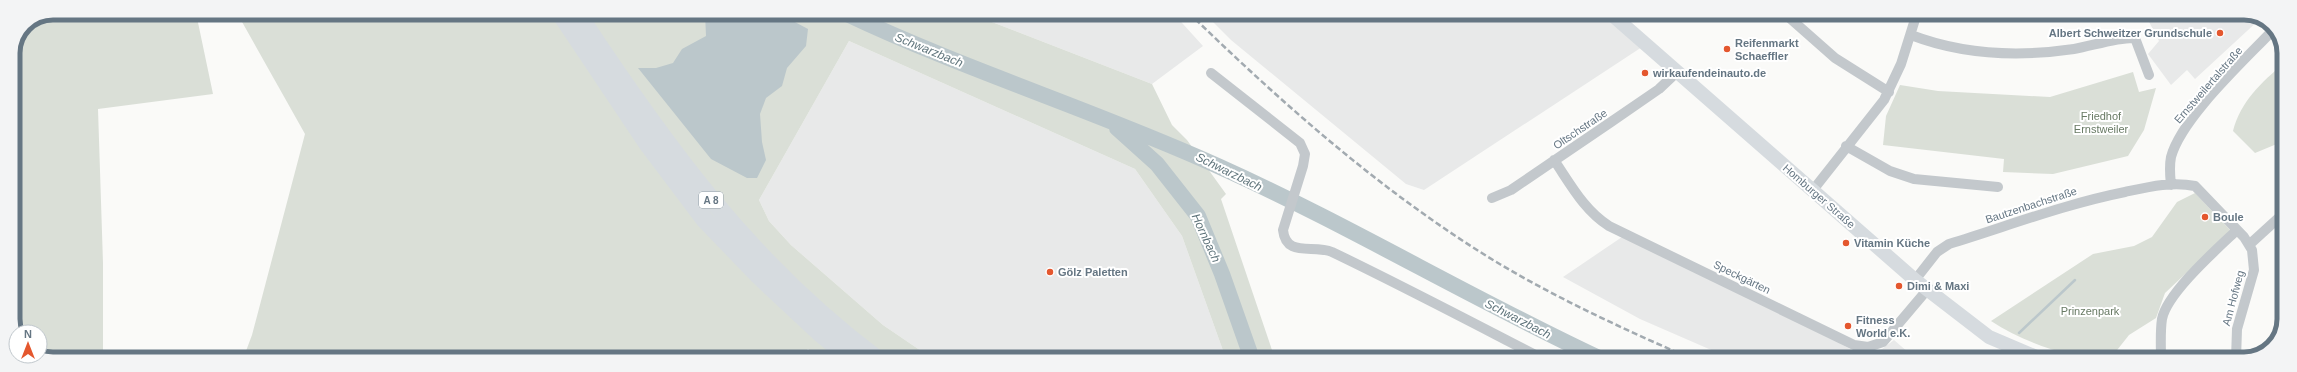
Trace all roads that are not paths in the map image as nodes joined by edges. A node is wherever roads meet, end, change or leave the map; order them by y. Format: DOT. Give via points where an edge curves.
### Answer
graph roads {
  1 [pos="565,20"];
  2 [pos="582,20"];
  3 [pos="1618,20"];
  4 [pos="1792,20"];
  5 [pos="1915,20"];
  6 [pos="2270,33"];
  7 [pos="1911,36"];
  8 [pos="1677,72"];
  9 [pos="1211,74"];
  10 [pos="2149,75"];
  11 [pos="1889,92"];
  12 [pos="1846,146"];
  13 [pos="1554,160"];
  14 [pos="2170,185"];
  15 [pos="1998,187"];
  16 [pos="1813,190"];
  17 [pos="1492,198"];
  18 [pos="2277,219"];
  19 [pos="2237,230"];
  20 [pos="2250,244"];
  21 [pos="1915,280"];
  22 [pos="1927,290"];
  23 [pos="821,334"];
  24 [pos="837,352"];
  25 [pos="843,352"];
  26 [pos="868,352"];
  27 [pos="1529,352"];
  28 [pos="2024,352"];
  29 [pos="2161,352"];
  30 [pos="2236,352"];
  1 -- 23 [label="highway, A 8" via="647,143 705,220 759,276"];
  2 -- 26 [label="highway, A 8" via="657,131 720,211 767,263 824,316"];
  3 -- 8 [label="main road, Homburger Straße"];
  4 -- 11 [label="street" via="1835,58"];
  5 -- 7 [label="street"];
  6 -- 14 [label="street, Ernstweilertalstraße" via="2187,125 2171,158"];
  7 -- 10 [label="street" via="1940,45 2000,54 2053,52 2135,38"];
  7 -- 11 [label="street"];
  8 -- 13 [label="street, Oltschstraße" via="1648,96"];
  8 -- 16 [label="main road, Homburger Straße"];
  9 -- 27 [label="street" via="1300,143 1304,154 1299,182 1283,230 1284,239 1290,246 1330,252"];
  11 -- 12 [label="street"];
  12 -- 15 [label="street" via="1890,171 1914,179"];
  12 -- 16 [label="street"];
  13 -- 17 [label="street, Oltschstraße" via="1511,190"];
  13 -- 22 [label="street, Speckgärten" via="1583,204 1609,226 1854,345 1868,347 1883,342"];
  14 -- 19 [label="street" via="2195,186"];
  14 -- 21 [label="street, Bautzenbachstraße" via="2103,196 1949,244 1937,252"];
  16 -- 21 [label="main road, Homburger Straße"];
  18 -- 20 [label="street"];
  19 -- 20 [label="street"];
  19 -- 29 [label="street" via="2186,281 2166,307 2162,318"];
  20 -- 30 [label="street, Am Hofweg" via="2254,270 2237,329"];
  21 -- 22 [label="main road, Homburger Straße"];
  22 -- 28 [label="main road, Homburger Straße" via="1989,337"];
  23 -- 24 [label="highway"];
  23 -- 25 [label="highway, A 8"];
}
